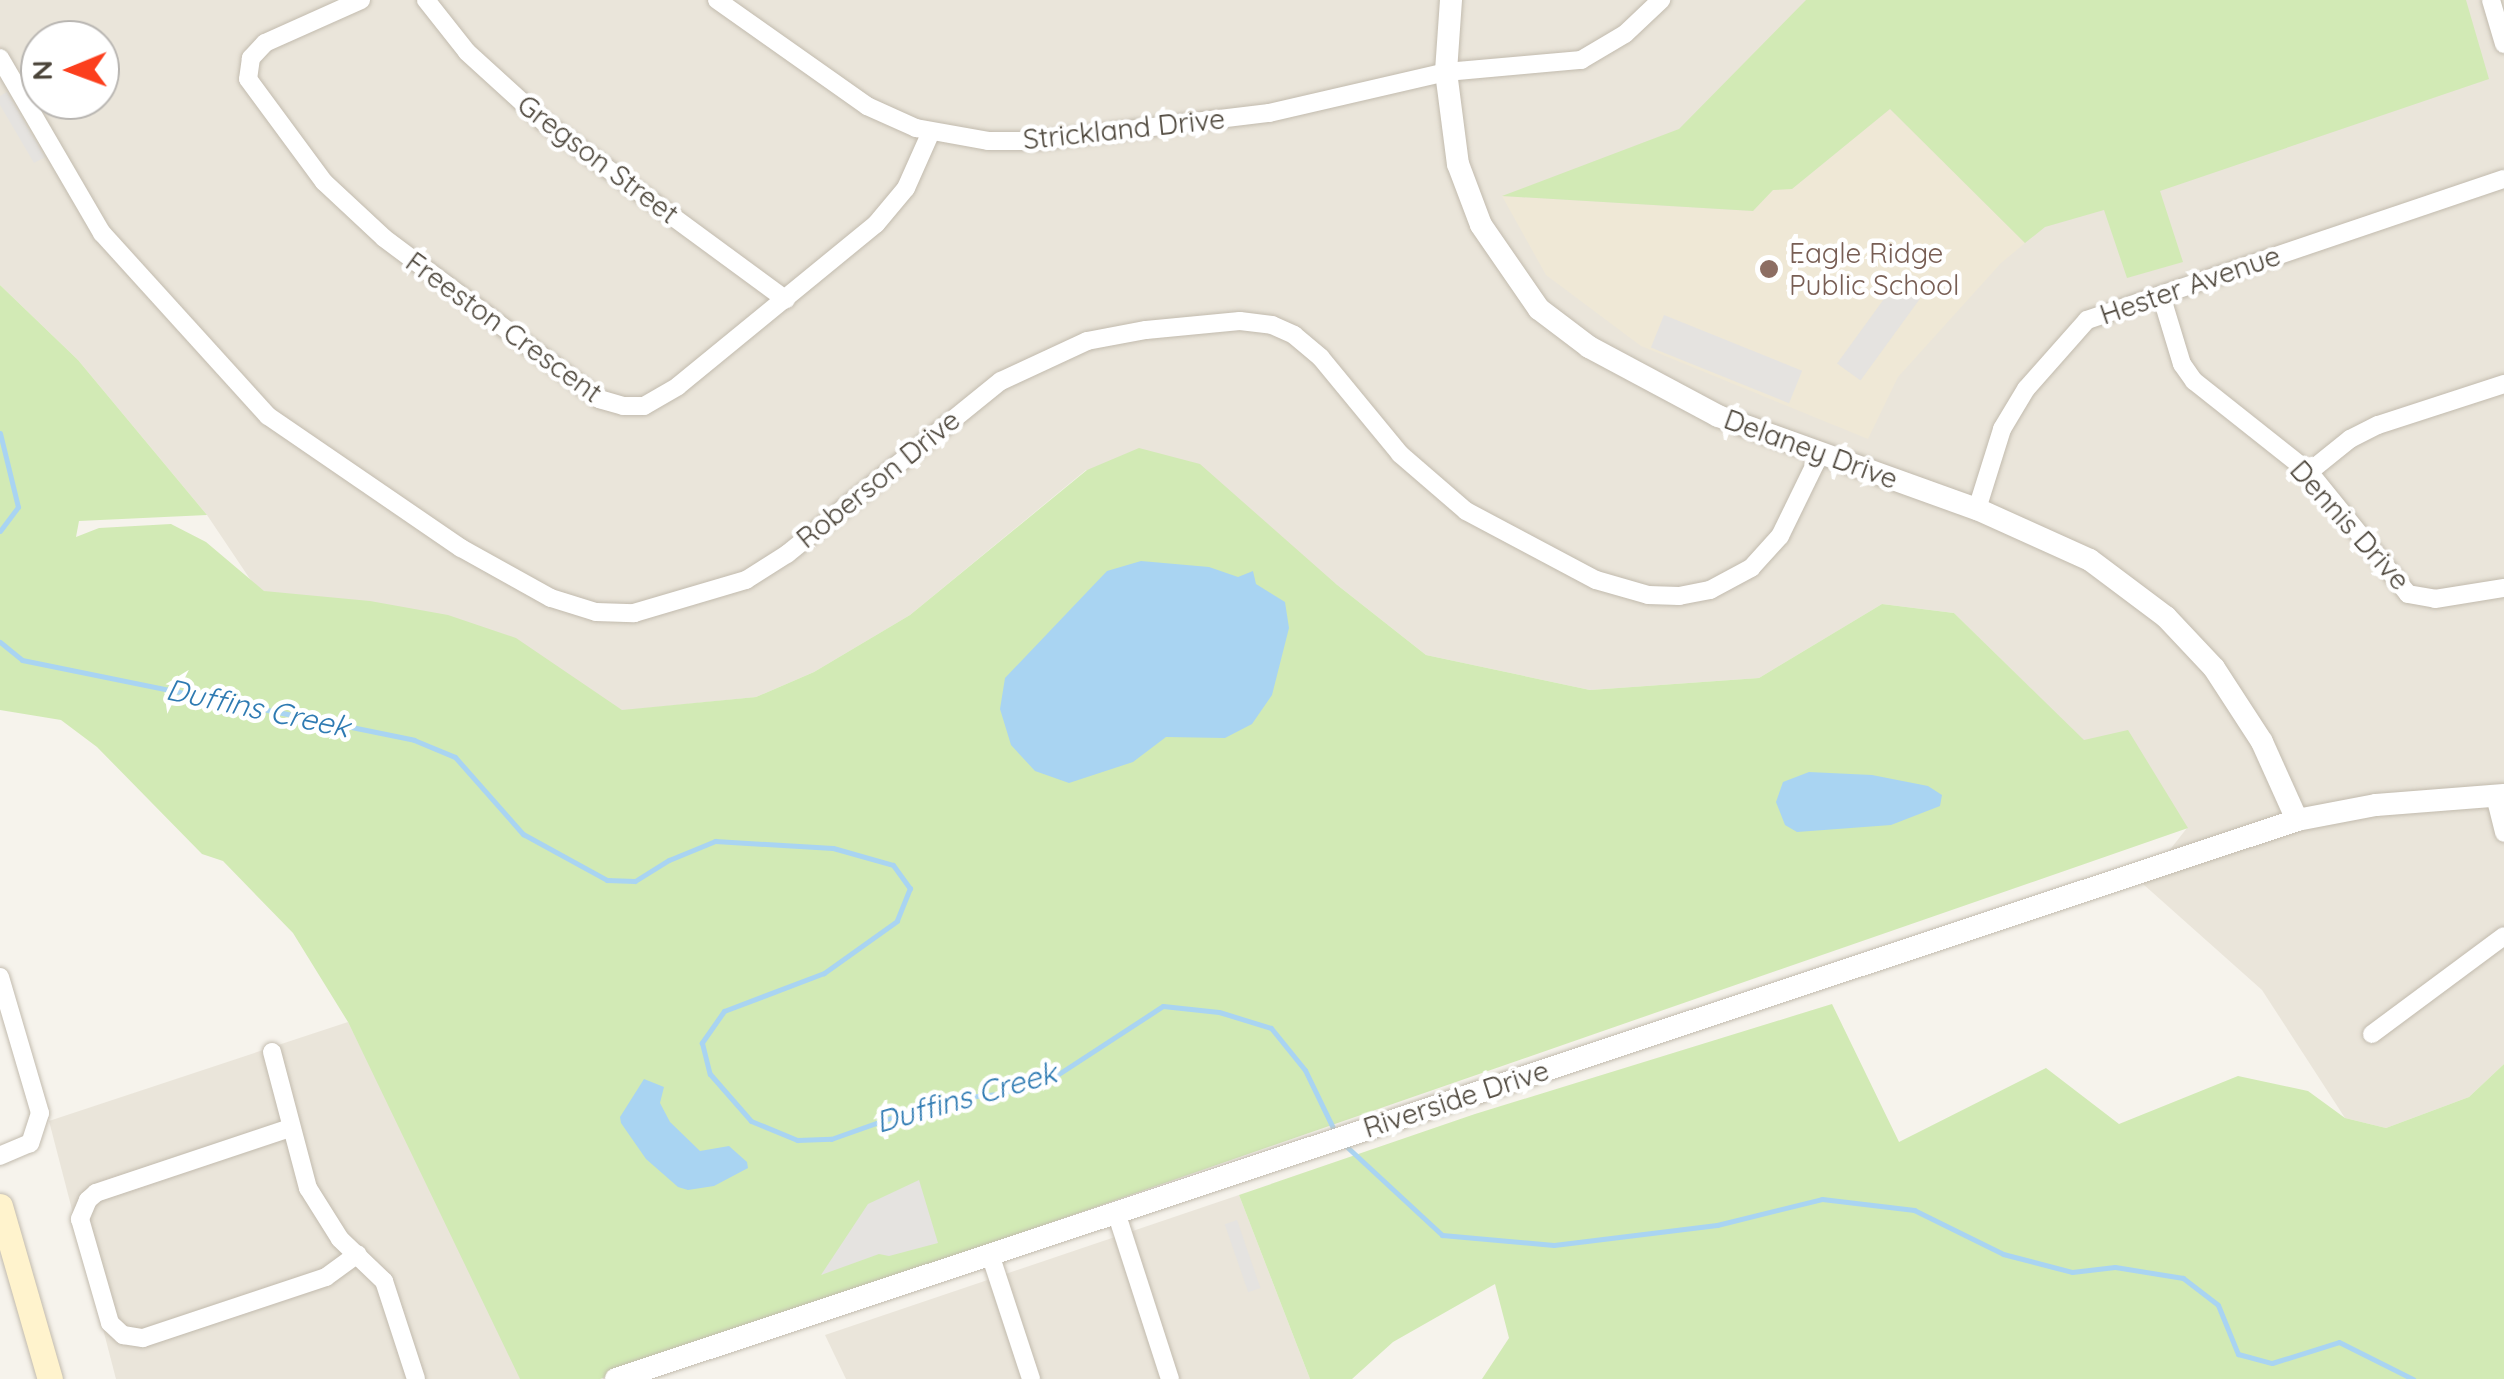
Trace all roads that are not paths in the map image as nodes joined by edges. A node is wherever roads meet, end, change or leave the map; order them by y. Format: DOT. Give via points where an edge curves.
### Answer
graph roads {
  1 [pos="361,0"];
  2 [pos="426,0"];
  3 [pos="717,0"];
  4 [pos="1451,0"];
  5 [pos="1662,0"];
  6 [pos="2491,0"];
  7 [pos="2504,44"];
  8 [pos="0,58"];
  9 [pos="1446,72"];
  10 [pos="930,134"];
  11 [pos="2504,179"];
  12 [pos="2161,294"];
  13 [pos="786,300"];
  14 [pos="2504,384"];
  15 [pos="1820,454"];
  16 [pos="2308,472"];
  17 [pos="1976,508"];
  18 [pos="2504,588"];
  19 [pos="2500,796"];
  20 [pos="2297,820"];
  21 [pos="2504,833"];
  22 [pos="2504,936"];
  23 [pos="0,977"];
  24 [pos="2372,1034"];
  25 [pos="272,1052"];
  26 [pos="290,1128"];
  27 [pos="0,1156"];
  28 [pos="0,1206"];
  29 [pos="1116,1212"];
  30 [pos="358,1254"];
  31 [pos="990,1254"];
  32 [pos="50,1379"];
  33 [pos="416,1379"];
  34 [pos="616,1379"];
  35 [pos="1031,1379"];
  36 [pos="1170,1379"];
  1 -- 13 [label="street, Freeston Crescent" via="264,43 251,58 248,79 324,182 384,238 599,400 644,406"];
  2 -- 13 [label="street, Gregson Street" via="468,52 544,122"];
  3 -- 10 [label="street, Strickland Drive" via="867,106"];
  4 -- 9 [label="street, Delaney Drive"];
  5 -- 9 [label="street, Strickland Drive" via="1625,34 1581,60"];
  6 -- 7 [label="street"];
  8 -- 15 [label="street, Roberson Drive" via="102,233 268,416 461,548 551,598 596,612 634,613 746,580 1000,382 1086,341 1146,330 1240,321 1294,335 1400,454 1466,511 1596,580 1648,595 1710,590 1751,568 1780,536"];
  9 -- 10 [label="street, Strickland Drive" via="1269,113 1037,142"];
  9 -- 15 [label="street, Delaney Drive" via="1458,164 1474,212 1539,309 1589,347 1718,416"];
  10 -- 13 [label="street, Freeston Crescent" via="906,188 876,224"];
  11 -- 12 [label="street, Hester Avenue"];
  12 -- 16 [label="street, Dennis Drive" via="2182,364 2194,381"];
  12 -- 17 [label="street, Hester Avenue" via="2088,320 2069,337 2002,430"];
  14 -- 16 [label="street" via="2378,426"];
  15 -- 17 [label="street, Delaney Drive"];
  16 -- 18 [label="street, Dennis Drive" via="2408,594 2435,599"];
  17 -- 20 [label="street, Delaney Drive" via="2090,560 2166,617 2214,668 2244,713"];
  19 -- 20 [label="street, Riverside Drive" via="2376,805"];
  19 -- 21 [label="street"];
  20 -- 29 [label="street, Riverside Drive"];
  22 -- 24 [label="street"];
  23 -- 27 [label="street" via="40,1113 30,1143"];
  25 -- 26 [label="street"];
  26 -- 30 [label="street" via="322,1218"];
  26 -- 30 [label="street" via="88,1200 80,1220 110,1322 122,1335 142,1338 326,1277"];
  28 -- 32 [label="main road"];
  29 -- 31 [label="street, Riverside Drive"];
  29 -- 36 [label="street"];
  30 -- 33 [label="street" via="384,1280"];
  31 -- 34 [label="street, Riverside Drive"];
  31 -- 35 [label="street"];
}
